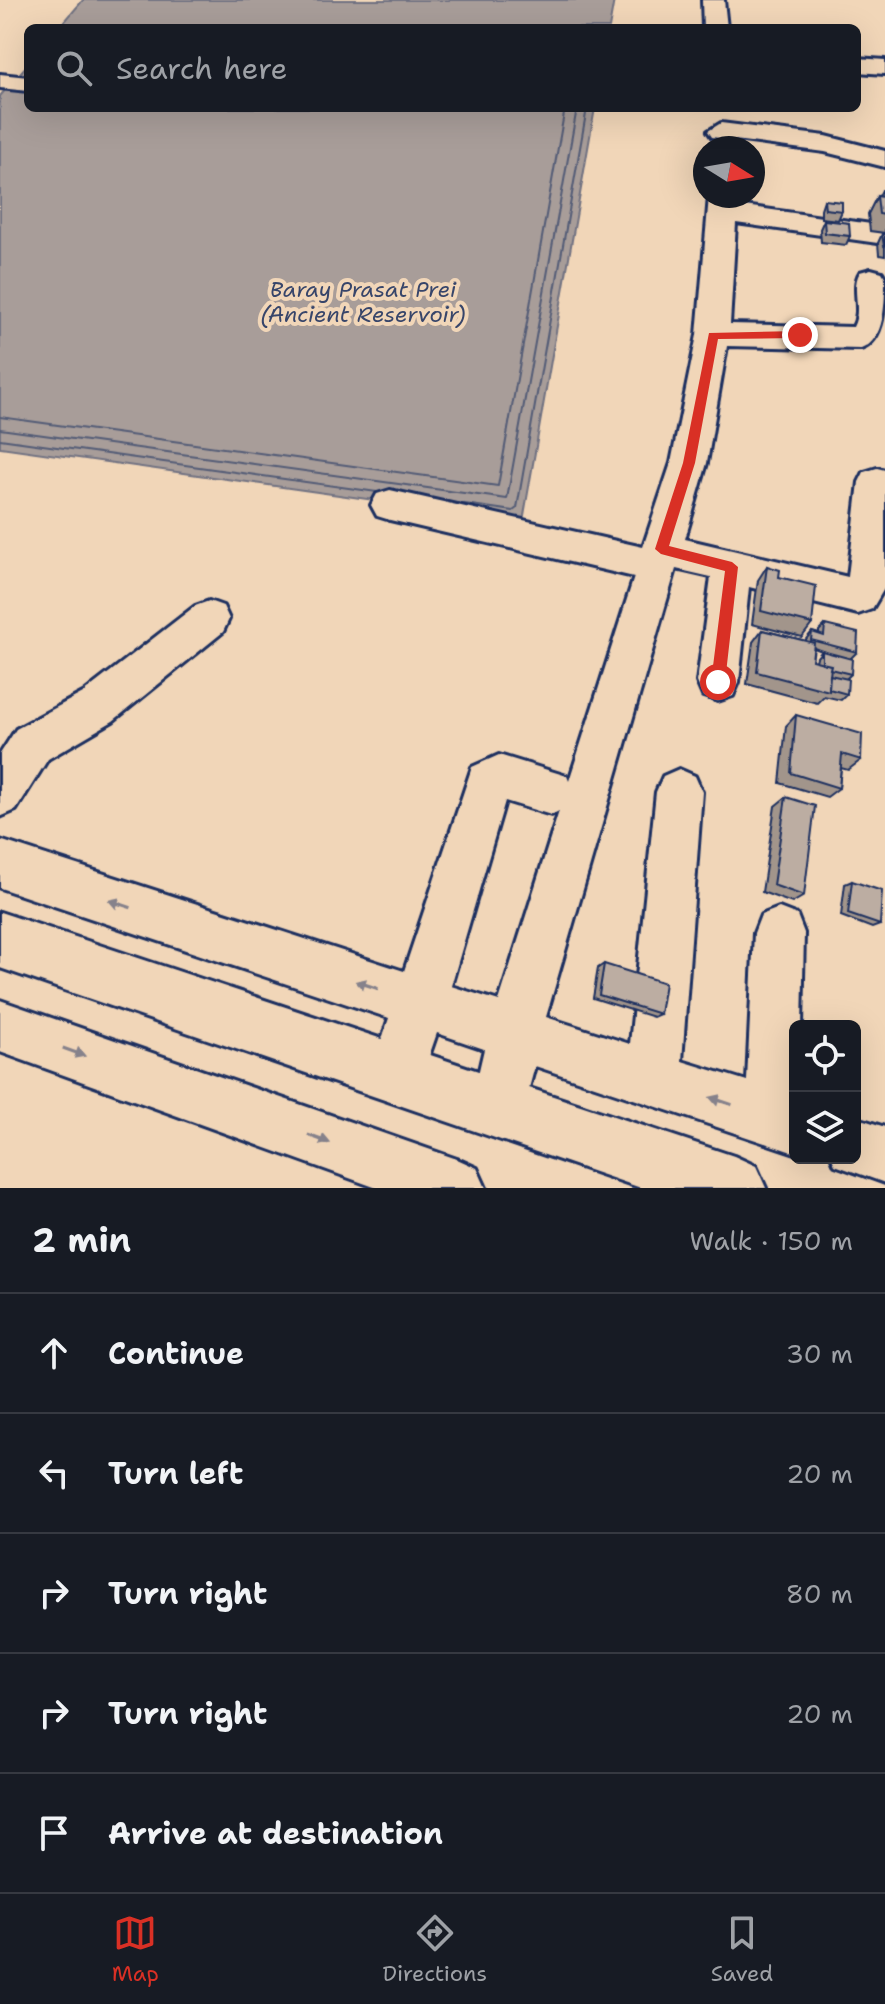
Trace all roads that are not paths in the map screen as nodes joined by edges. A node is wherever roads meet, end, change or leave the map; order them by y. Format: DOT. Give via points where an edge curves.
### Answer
graph roads {
  1 [pos="713,0"];
  2 [pos="715,24"];
  3 [pos="861,65"];
  4 [pos="885,67"];
  5 [pos="721,131"];
  6 [pos="878,157"];
  7 [pos="723,208"];
  8 [pos="744,208"];
  9 [pos="885,235"];
  10 [pos="871,279"];
  11 [pos="713,335"];
  12 [pos="877,482"];
  13 [pos="390,505"];
  14 [pos="659,558"];
  15 [pos="732,567"];
  16 [pos="209,619"];
  17 [pos="718,682"];
  18 [pos="551,792"];
  19 [pos="679,792"];
  20 [pos="0,794"];
  21 [pos="0,864"];
  22 [pos="779,933"];
  23 [pos="0,940"];
  24 [pos="420,1002"];
  25 [pos="0,1026"];
  26 [pos="515,1033"];
  27 [pos="397,1075"];
  28 [pos="654,1078"];
  29 [pos="498,1109"];
  30 [pos="784,1122"];
  31 [pos="861,1147"];
  32 [pos="885,1155"];
  33 [pos="457,1188"];
  34 [pos="734,1188"];
  1 -- 2 [label="street"];
  3 -- 4 [label="street"];
  5 -- 6 [label="street" via="799,150"];
  7 -- 11 [label="street"];
  8 -- 9 [label="street"];
  10 -- 11 [label="street" via="874,319 861,338"];
  11 -- 14 [label="street" via="689,463"];
  12 -- 15 [label="street" via="867,583 858,597"];
  13 -- 14 [label="street"];
  14 -- 15 [label="street"];
  14 -- 26 [label="street"];
  15 -- 17 [label="street"];
  16 -- 20 [label="street" via="98,707 32,744"];
  18 -- 24 [label="street" via="499,777 488,783"];
  19 -- 28 [label="street"];
  24 -- 21 [label="street, one-way"];
  22 -- 30 [label="street"];
  23 -- 27 [label="main road"];
  24 -- 26 [label="street"];
  24 -- 27 [label="street"];
  25 -- 33 [label="street, one-way"];
  26 -- 28 [label="street"];
  26 -- 29 [label="street"];
  27 -- 29 [label="main road"];
  30 -- 28 [label="street, one-way"];
  29 -- 34 [label="main road"];
  31 -- 32 [label="street"];
}
